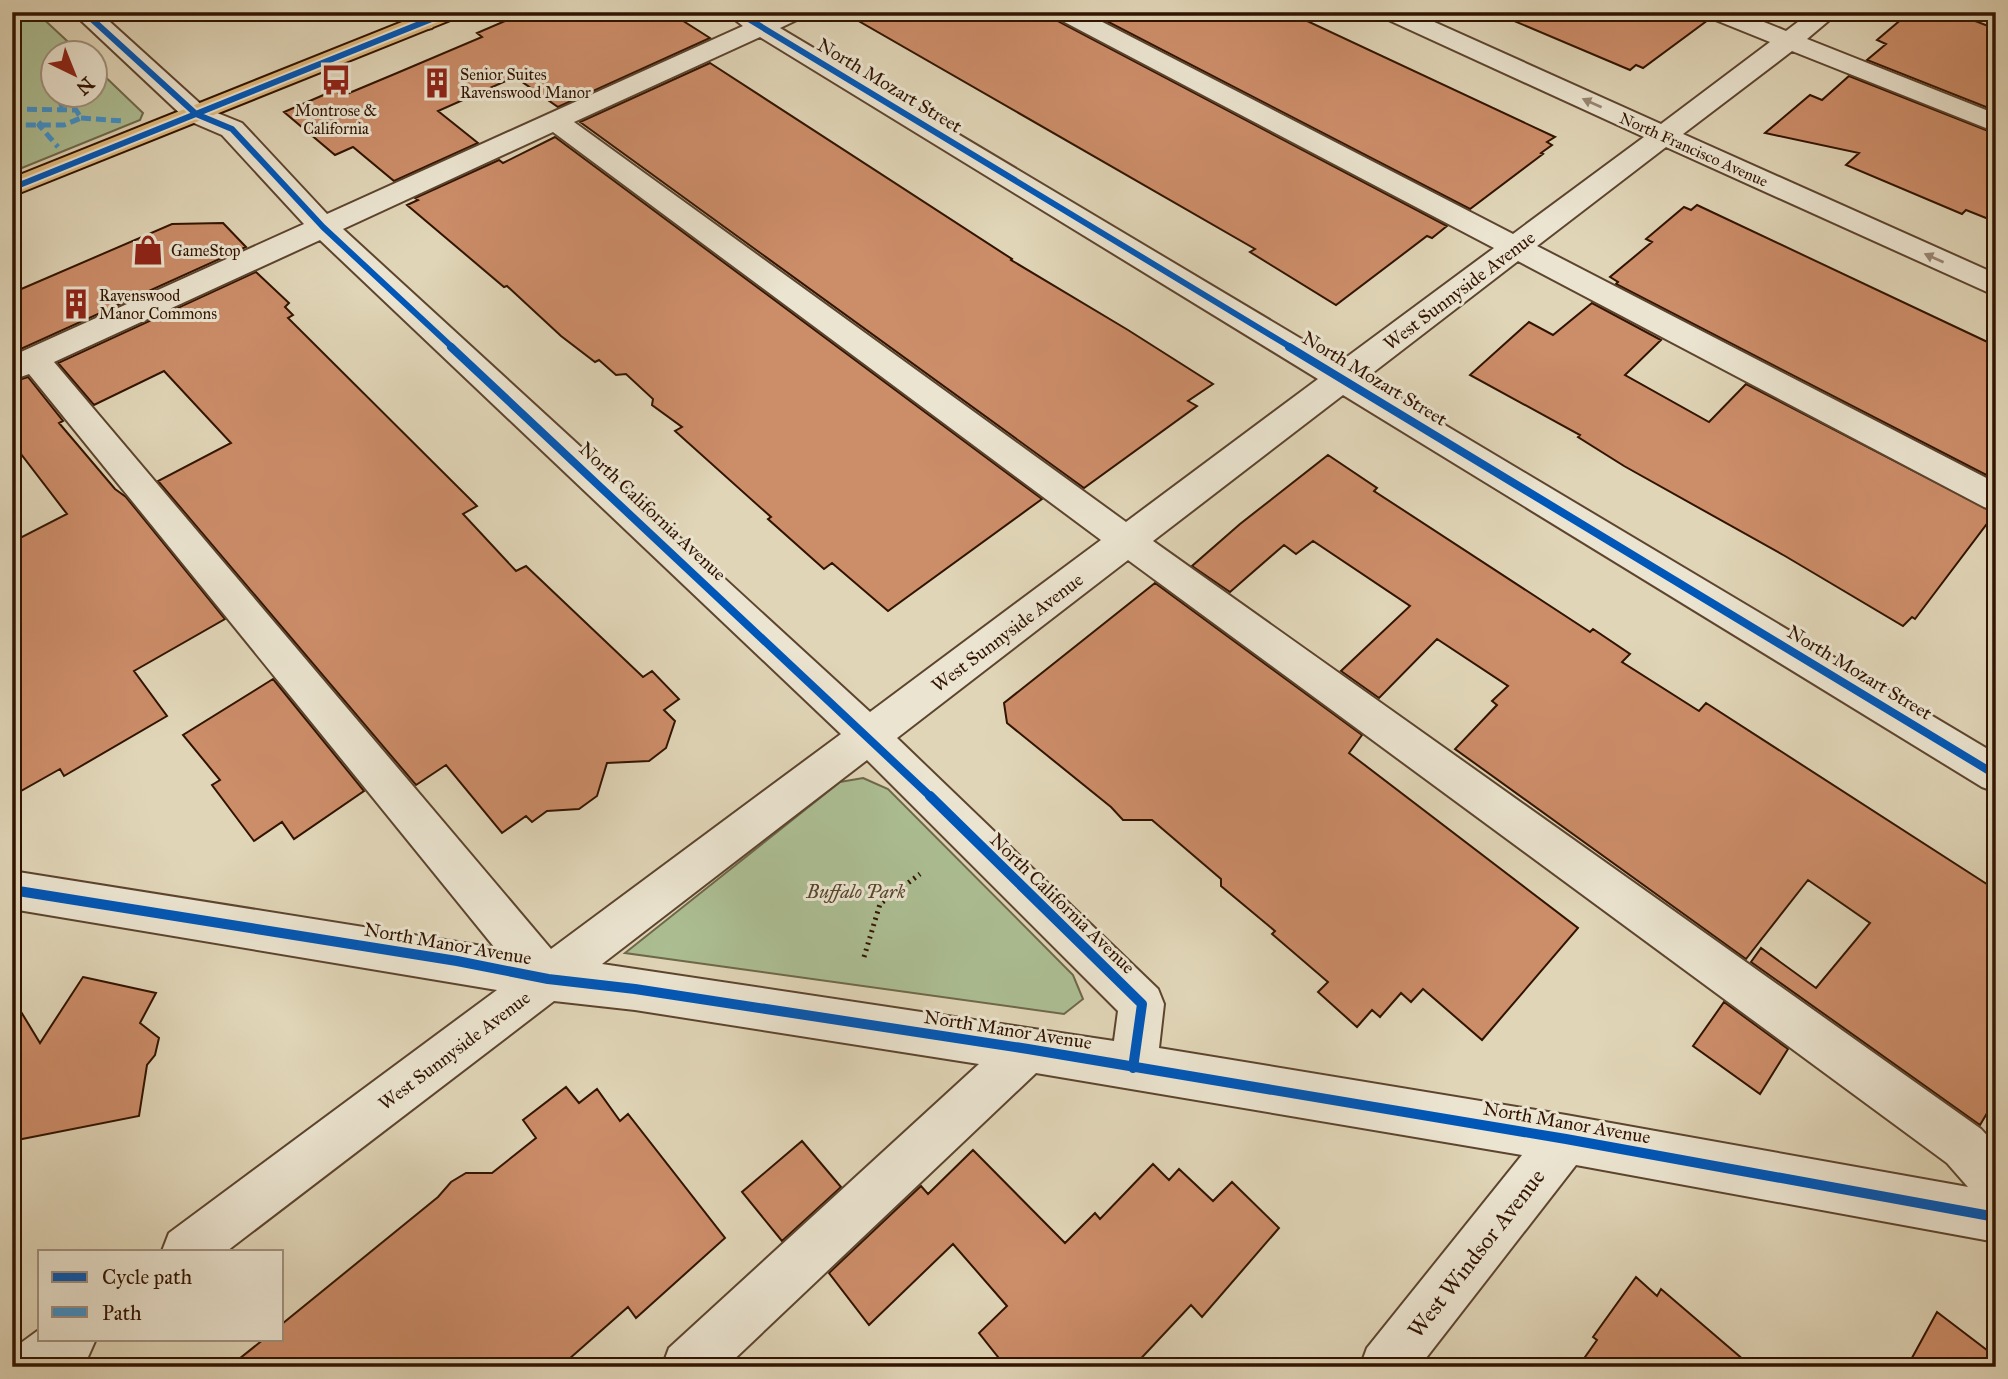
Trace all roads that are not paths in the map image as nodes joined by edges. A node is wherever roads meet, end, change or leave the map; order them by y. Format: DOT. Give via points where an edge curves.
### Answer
graph roads {
  1 [pos="84,12"];
  2 [pos="449,12"];
  3 [pos="793,12"];
  4 [pos="1064,12"];
  5 [pos="1391,12"];
  6 [pos="1717,12"];
  7 [pos="1827,12"];
  8 [pos="416,17"];
  9 [pos="749,20"];
  10 [pos="1789,41"];
  11 [pos="196,114"];
  12 [pos="555,121"];
  13 [pos="1996,124"];
  14 [pos="1664,136"];
  15 [pos="12,188"];
  16 [pos="323,227"];
  17 [pos="1514,248"];
  18 [pos="1996,286"];
  19 [pos="23,364"];
  20 [pos="1342,379"];
  21 [pos="1996,498"];
  22 [pos="1128,541"];
  23 [pos="869,736"];
  24 [pos="1996,775"];
  25 [pos="32,893"];
  26 [pos="12,919"];
  27 [pos="548,979"];
  28 [pos="1028,1049"];
  29 [pos="1133,1068"];
  30 [pos="1566,1139"];
  31 [pos="1996,1182"];
  32 [pos="1996,1217"];
  33 [pos="188,1250"];
  34 [pos="70,1340"];
  35 [pos="33,1367"];
  36 [pos="688,1367"];
  37 [pos="1386,1367"];
  1 -- 11 [label="street, North California Avenue"];
  2 -- 8 [label="main road"];
  3 -- 9 [label="street"];
  4 -- 17 [label="street"];
  14 -- 5 [label="street, North Francisco Avenue, one-way"];
  6 -- 10 [label="street"];
  7 -- 10 [label="street, West Sunnyside Avenue"];
  8 -- 11 [label="main road"];
  9 -- 12 [label="street"];
  9 -- 20 [label="street, North Mozart Street"];
  10 -- 13 [label="street"];
  10 -- 14 [label="street, West Sunnyside Avenue"];
  11 -- 15 [label="main road"];
  11 -- 16 [label="street, North California Avenue" via="232,129"];
  12 -- 16 [label="street"];
  12 -- 22 [label="street"];
  14 -- 17 [label="street, West Sunnyside Avenue"];
  18 -- 14 [label="street, North Francisco Avenue, one-way"];
  16 -- 19 [label="street"];
  16 -- 23 [label="street, North California Avenue"];
  17 -- 20 [label="street, West Sunnyside Avenue"];
  17 -- 21 [label="street"];
  19 -- 27 [label="street"];
  20 -- 22 [label="street, West Sunnyside Avenue"];
  20 -- 24 [label="street, North Mozart Street"];
  22 -- 23 [label="street, West Sunnyside Avenue"];
  22 -- 31 [label="street" via="1964,1146"];
  23 -- 27 [label="street, West Sunnyside Avenue"];
  23 -- 29 [label="street, North California Avenue" via="1142,1004"];
  25 -- 26 [label="street"];
  25 -- 27 [label="street, North Manor Avenue"];
  27 -- 28 [label="street, North Manor Avenue"];
  27 -- 33 [label="street, West Sunnyside Avenue"];
  28 -- 29 [label="street, North Manor Avenue"];
  28 -- 36 [label="street"];
  29 -- 30 [label="street, North Manor Avenue"];
  30 -- 32 [label="street, North Manor Avenue"];
  30 -- 37 [label="street, West Windsor Avenue"];
  34 -- 35 [label="street"];
}
